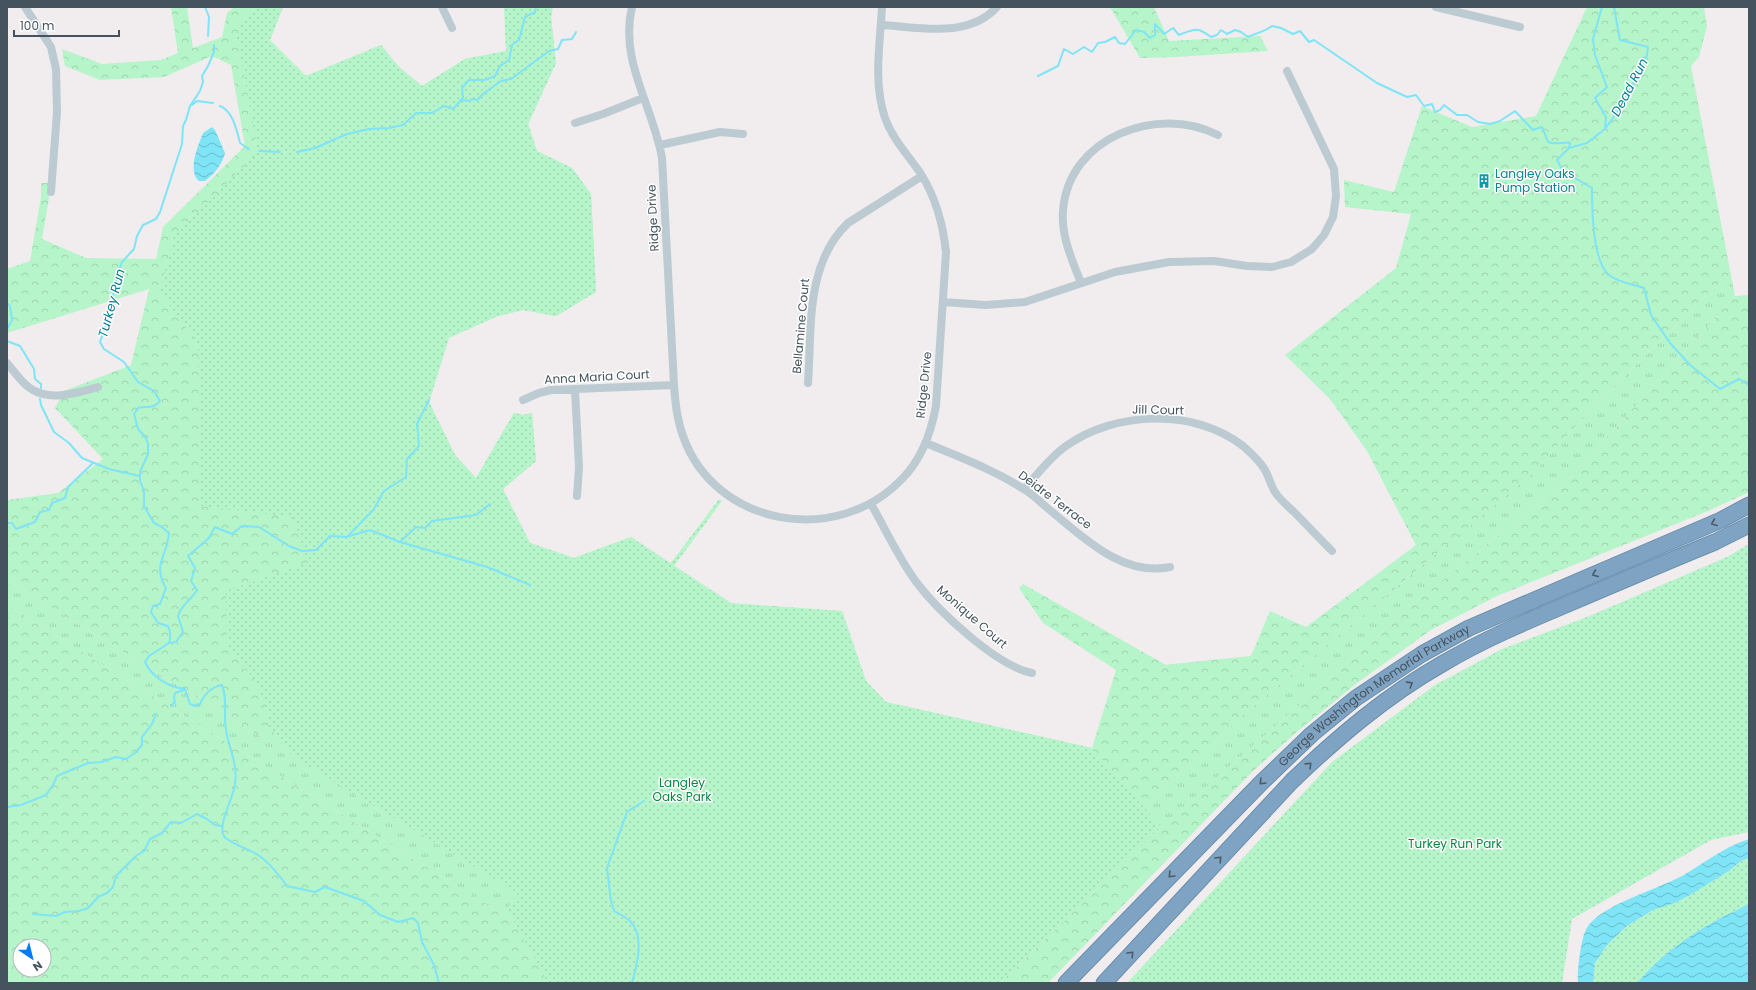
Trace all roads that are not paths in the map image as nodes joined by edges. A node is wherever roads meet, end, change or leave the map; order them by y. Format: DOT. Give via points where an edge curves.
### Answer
graph roads {
  1 [pos="25,7"];
  2 [pos="442,7"];
  3 [pos="632,7"];
  4 [pos="882,7"];
  5 [pos="997,7"];
  6 [pos="1436,7"];
  7 [pos="881,25"];
  8 [pos="1520,27"];
  9 [pos="452,28"];
  10 [pos="1287,71"];
  11 [pos="643,98"];
  12 [pos="575,123"];
  13 [pos="743,134"];
  14 [pos="1218,135"];
  15 [pos="660,145"];
  16 [pos="922,176"];
  17 [pos="51,192"];
  18 [pos="1081,283"];
  19 [pos="943,302"];
  20 [pos="7,363"];
  21 [pos="808,383"];
  22 [pos="674,385"];
  23 [pos="98,387"];
  24 [pos="575,390"];
  25 [pos="523,400"];
  26 [pos="926,443"];
  27 [pos="1024,489"];
  28 [pos="577,496"];
  29 [pos="871,504"];
  30 [pos="1749,505"];
  31 [pos="1749,525"];
  32 [pos="1332,551"];
  33 [pos="1170,567"];
  34 [pos="1032,673"];
  35 [pos="1066,983"];
  36 [pos="1104,983"];
  1 -- 17 [label="street" via="51,47 56,69 57,112"];
  2 -- 9 [label="street"];
  3 -- 11 [label="street, Ridge Drive" via="629,46"];
  4 -- 7 [label="street, Ridge Drive"];
  5 -- 7 [label="street" via="979,22 948,29"];
  6 -- 8 [label="street"];
  7 -- 16 [label="street, Ridge Drive" via="877,72 881,105 892,133"];
  10 -- 18 [label="street" via="1334,169 1335,204 1330,223 1312,249 1283,264 1265,267 1214,261 1169,262 1114,272"];
  11 -- 12 [label="street"];
  11 -- 15 [label="street, Ridge Drive"];
  13 -- 15 [label="street" via="720,132"];
  14 -- 18 [label="street" via="1186,124 1133,128 1106,140 1089,153 1070,180 1063,211 1064,236"];
  15 -- 22 [label="street, Ridge Drive"];
  16 -- 19 [label="street, Ridge Drive" via="936,204 944,235 946,252"];
  16 -- 21 [label="street, Bellamine Court" via="848,223 830,246 819,269 815,286"];
  18 -- 19 [label="street" via="1015,303 976,305"];
  19 -- 26 [label="street, Ridge Drive" via="936,406"];
  20 -- 23 [label="street" via="27,386 44,394 68,396"];
  22 -- 24 [label="street, Anna Maria Court"];
  22 -- 29 [label="street, Ridge Drive" via="679,422 689,450 711,481 736,500 764,514 810,520 838,517"];
  24 -- 25 [label="street, Anna Maria Court" via="551,390"];
  24 -- 28 [label="street" via="579,467"];
  26 -- 27 [label="street, Deidre Terrace"];
  26 -- 29 [label="street, Ridge Drive" via="903,479"];
  27 -- 32 [label="street, Jill Court" via="1055,455 1095,430 1140,420 1189,422 1210,428 1243,446 1260,462 1274,492"];
  27 -- 33 [label="street, Deidre Terrace" via="1102,550 1123,562 1144,569"];
  29 -- 34 [label="street, Monique Court" via="904,563 928,596 978,643 1014,667"];
  30 -- 35 [label="highway, George Washington Memorial Parkway, one-way" via="1721,520 1469,628 1416,657 1362,694 1312,734 1261,783"];
  36 -- 31 [label="highway, George Washington Memorial Parkway, one-way" via="1321,752 1404,688 1441,664 1502,632 1715,542"];
}
